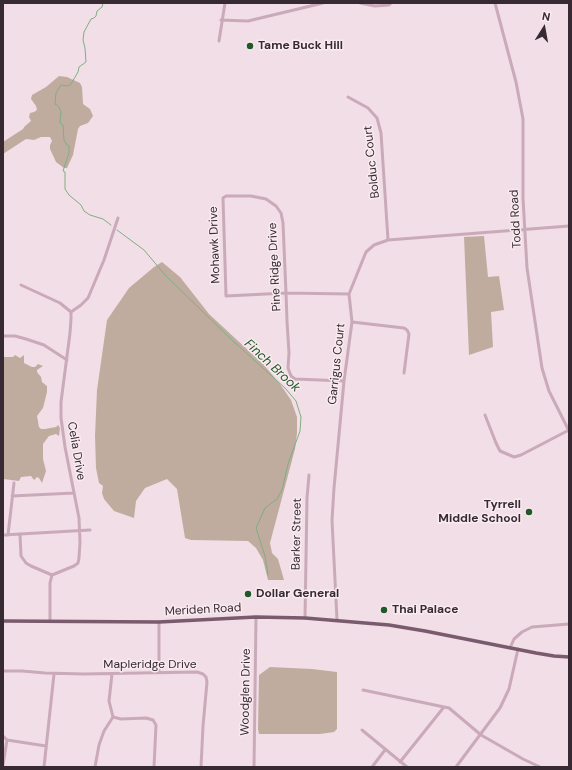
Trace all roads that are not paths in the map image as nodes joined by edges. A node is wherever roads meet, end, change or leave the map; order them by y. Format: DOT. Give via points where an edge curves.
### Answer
graph roads {
  1 [pos="224,3"];
  2 [pos="323,3"];
  3 [pos="360,3"];
  4 [pos="391,3"];
  5 [pos="496,3"];
  6 [pos="221,20"];
  7 [pos="219,41"];
  8 [pos="348,97"];
  9 [pos="226,196"];
  10 [pos="118,218"];
  11 [pos="569,226"];
  12 [pos="525,230"];
  13 [pos="388,240"];
  14 [pos="21,285"];
  15 [pos="286,293"];
  16 [pos="349,294"];
  17 [pos="71,312"];
  18 [pos="352,322"];
  19 [pos="3,336"];
  20 [pos="67,360"];
  21 [pos="404,373"];
  22 [pos="344,381"];
  23 [pos="485,415"];
  24 [pos="569,431"];
  25 [pos="309,475"];
  26 [pos="14,483"];
  27 [pos="74,493"];
  28 [pos="12,496"];
  29 [pos="90,530"];
  30 [pos="79,531"];
  31 [pos="20,534"];
  32 [pos="3,535"];
  33 [pos="8,535"];
  34 [pos="52,575"];
  35 [pos="256,617"];
  36 [pos="305,618"];
  37 [pos="337,620"];
  38 [pos="3,621"];
  39 [pos="50,621"];
  40 [pos="159,622"];
  41 [pos="569,624"];
  42 [pos="510,648"];
  43 [pos="518,650"];
  44 [pos="569,656"];
  45 [pos="3,671"];
  46 [pos="159,672"];
  47 [pos="54,674"];
  48 [pos="112,674"];
  49 [pos="363,690"];
  50 [pos="444,707"];
  51 [pos="113,717"];
  52 [pos="362,730"];
  53 [pos="481,735"];
  54 [pos="3,736"];
  55 [pos="6,740"];
  56 [pos="46,746"];
  57 [pos="385,750"];
  58 [pos="400,762"];
  59 [pos="3,765"];
  60 [pos="44,767"];
  61 [pos="95,767"];
  62 [pos="154,767"];
  63 [pos="202,767"];
  64 [pos="254,767"];
  65 [pos="372,767"];
  66 [pos="408,767"];
  67 [pos="456,767"];
  68 [pos="540,767"];
  1 -- 6 [label="street"];
  2 -- 6 [label="street" via="248,21"];
  3 -- 4 [label="street" via="375,6"];
  5 -- 12 [label="street, Todd Road" via="523,118"];
  6 -- 7 [label="street"];
  8 -- 13 [label="street, Bolduc Court" via="368,108 376,118 381,133"];
  9 -- 15 [label="street, Pine Ridge Drive" via="266,199 281,213"];
  9 -- 15 [label="street, Mohawk Drive" via="222,198 226,296"];
  10 -- 17 [label="street" via="88,298"];
  11 -- 12 [label="street, Garrigus Court"];
  12 -- 13 [label="street, Garrigus Court"];
  12 -- 24 [label="street, Todd Road" via="542,368 549,391"];
  13 -- 16 [label="street, Garrigus Court" via="374,245 366,252"];
  14 -- 17 [label="street" via="60,303"];
  15 -- 16 [label="street"];
  15 -- 22 [label="street, Pine Ridge Drive" via="288,368 291,376 295,379"];
  16 -- 18 [label="street, Garrigus Court"];
  17 -- 20 [label="street, Celia Drive"];
  18 -- 21 [label="street" via="407,330 409,334"];
  18 -- 22 [label="street, Garrigus Court"];
  19 -- 20 [label="street" via="26,338 44,345"];
  20 -- 27 [label="street, Celia Drive" via="61,418"];
  22 -- 37 [label="street, Garrigus Court" via="332,520"];
  23 -- 24 [label="street" via="500,451 514,457"];
  25 -- 36 [label="street, Barker Street" via="306,498"];
  26 -- 28 [label="street"];
  27 -- 28 [label="street"];
  27 -- 30 [label="street, Celia Drive"];
  28 -- 33 [label="street"];
  29 -- 30 [label="street"];
  30 -- 31 [label="street"];
  30 -- 34 [label="street, Celia Drive" via="78,563"];
  31 -- 33 [label="street"];
  31 -- 34 [label="street" via="21,556 26,564"];
  32 -- 33 [label="street"];
  34 -- 39 [label="street"];
  35 -- 36 [label="main road, Meriden Road"];
  35 -- 40 [label="main road, Meriden Road"];
  35 -- 64 [label="street, Woodglen Drive"];
  36 -- 37 [label="main road, Meriden Road"];
  37 -- 42 [label="main road, Meriden Road" via="414,629"];
  38 -- 39 [label="main road, Meriden Road"];
  39 -- 40 [label="main road, Meriden Road"];
  40 -- 46 [label="street"];
  41 -- 42 [label="street" via="532,627 514,638"];
  42 -- 43 [label="main road, Meriden Road"];
  43 -- 44 [label="main road, Meriden Road"];
  43 -- 53 [label="street" via="504,701"];
  45 -- 47 [label="street, Mapleridge Drive" via="22,670"];
  46 -- 48 [label="street, Mapleridge Drive"];
  46 -- 63 [label="street, Mapleridge Drive" via="197,672 207,679"];
  47 -- 48 [label="street, Mapleridge Drive"];
  47 -- 56 [label="street"];
  48 -- 51 [label="street" via="109,701"];
  49 -- 50 [label="street"];
  50 -- 53 [label="street" via="449,708"];
  50 -- 58 [label="street"];
  51 -- 61 [label="street" via="98,745"];
  51 -- 62 [label="street" via="153,720 156,726"];
  52 -- 57 [label="street"];
  53 -- 67 [label="street"];
  53 -- 68 [label="street"];
  54 -- 55 [label="street"];
  55 -- 56 [label="street"];
  55 -- 59 [label="street"];
  56 -- 60 [label="street"];
  57 -- 58 [label="street"];
  57 -- 65 [label="street"];
  58 -- 66 [label="street"];
}
